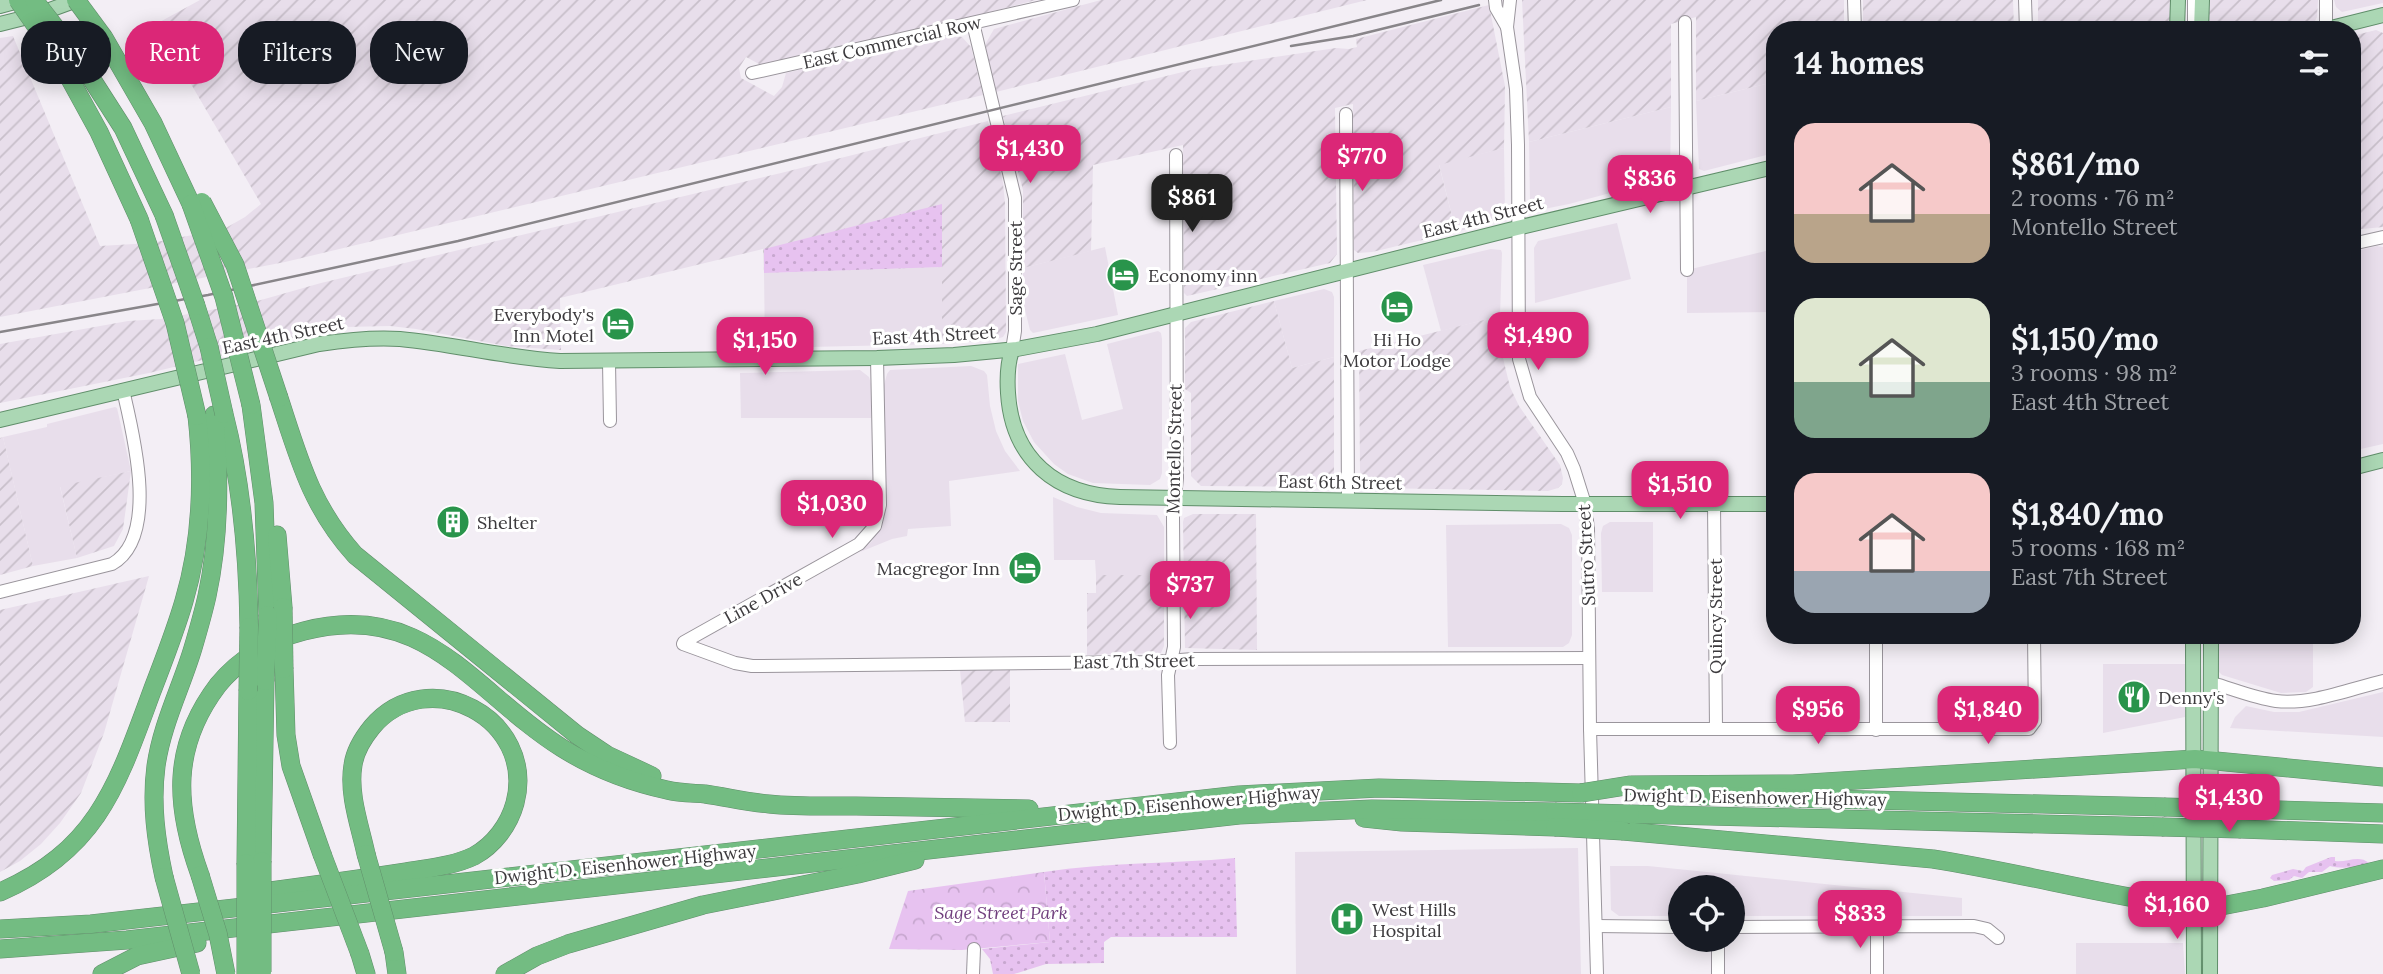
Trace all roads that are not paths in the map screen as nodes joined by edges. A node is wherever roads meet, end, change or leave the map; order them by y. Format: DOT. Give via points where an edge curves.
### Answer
graph roads {
  1 [pos="20,0"];
  2 [pos="34,0"];
  3 [pos="77,0"];
  4 [pos="1073,0"];
  5 [pos="1495,0"];
  6 [pos="1510,0"];
  7 [pos="1854,0"];
  8 [pos="2025,0"];
  9 [pos="2178,0"];
  10 [pos="2194,0"];
  11 [pos="2202,0"];
  12 [pos="2326,0"];
  13 [pos="0,6"];
  14 [pos="2383,15"];
  15 [pos="38,21"];
  16 [pos="46,21"];
  17 [pos="1855,21"];
  18 [pos="2026,21"];
  19 [pos="2178,21"];
  20 [pos="2193,21"];
  21 [pos="2201,21"];
  22 [pos="2325,21"];
  23 [pos="2358,21"];
  24 [pos="1685,22"];
  25 [pos="973,23"];
  26 [pos="0,24"];
  27 [pos="1507,27"];
  28 [pos="752,73"];
  29 [pos="78,84"];
  30 [pos="92,84"];
  31 [pos="1346,114"];
  32 [pos="1176,155"];
  33 [pos="1766,169"];
  34 [pos="1686,189"];
  35 [pos="197,203"];
  36 [pos="1517,228"];
  37 [pos="2383,237"];
  38 [pos="2361,242"];
  39 [pos="1687,270"];
  40 [pos="1345,272"];
  41 [pos="1176,313"];
  42 [pos="1012,350"];
  43 [pos="877,358"];
  44 [pos="609,362"];
  45 [pos="122,390"];
  46 [pos="212,415"];
  47 [pos="0,420"];
  48 [pos="610,421"];
  49 [pos="2383,460"];
  50 [pos="2361,466"];
  51 [pos="1175,498"];
  52 [pos="1348,501"];
  53 [pos="1714,503"];
  54 [pos="1585,504"];
  55 [pos="1766,504"];
  56 [pos="0,592"];
  57 [pos="275,611"];
  58 [pos="684,644"];
  59 [pos="1876,644"];
  60 [pos="2034,644"];
  61 [pos="2194,644"];
  62 [pos="2211,644"];
  63 [pos="1589,658"];
  64 [pos="1171,661"];
  65 [pos="2383,681"];
  66 [pos="2212,683"];
  67 [pos="1590,729"];
  68 [pos="1716,729"];
  69 [pos="1876,730"];
  70 [pos="1170,743"];
  71 [pos="2203,760"];
  72 [pos="2383,777"];
  73 [pos="1631,790"];
  74 [pos="705,794"];
  75 [pos="1103,810"];
  76 [pos="2383,813"];
  77 [pos="1626,822"];
  78 [pos="2383,834"];
  79 [pos="954,847"];
  80 [pos="254,862"];
  81 [pos="2383,869"];
  82 [pos="0,892"];
  83 [pos="2203,908"];
  84 [pos="333,917"];
  85 [pos="1596,926"];
  86 [pos="1877,926"];
  87 [pos="1668,927"];
  88 [pos="1745,927"];
  89 [pos="41,928"];
  90 [pos="0,929"];
  91 [pos="1998,938"];
  92 [pos="0,948"];
  93 [pos="974,949"];
  94 [pos="1718,952"];
  95 [pos="102,974"];
  96 [pos="191,974"];
  97 [pos="226,974"];
  98 [pos="254,974"];
  99 [pos="366,974"];
  100 [pos="397,974"];
  101 [pos="505,974"];
  102 [pos="973,974"];
  103 [pos="1597,974"];
  104 [pos="1718,974"];
  105 [pos="1877,974"];
  106 [pos="2194,974"];
  107 [pos="2210,974"];
  1 -- 13 [label="main road"];
  1 -- 15 [label="highway, bridge"];
  2 -- 16 [label="highway, bridge"];
  3 -- 26 [label="main road"];
  3 -- 35 [label="highway, bridge" via="104,38"];
  4 -- 25 [label="street, East Commercial Row"];
  5 -- 27 [label="street, Sutro Street"];
  6 -- 27 [label="street, Sutro Street"];
  7 -- 17 [label="street"];
  8 -- 18 [label="street"];
  9 -- 19 [label="main road"];
  10 -- 20 [label="street"];
  11 -- 21 [label="main road"];
  12 -- 22 [label="street"];
  14 -- 23 [label="main road"];
  24 -- 34 [label="street"];
  25 -- 28 [label="street, East Commercial Row"];
  25 -- 42 [label="street, Sage Street" via="1015,198 1016,331"];
  27 -- 36 [label="street, Sutro Street" via="1516,89"];
  29 -- 46 [label="highway, bridge" via="139,219"];
  30 -- 46 [label="highway, bridge" via="134,148 189,282 209,347"];
  31 -- 40 [label="street"];
  32 -- 41 [label="street, Montello Street"];
  33 -- 34 [label="main road, East 4th Street"];
  34 -- 36 [label="main road, East 4th Street"];
  34 -- 39 [label="street"];
  35 -- 57 [label="highway, bridge" via="251,405 276,530"];
  35 -- 74 [label="highway, bridge" via="235,265 314,498 338,535 368,568 592,745 639,771"];
  36 -- 40 [label="main road, East 4th Street"];
  36 -- 54 [label="street, Sutro Street" via="1521,372 1534,404 1567,453"];
  37 -- 38 [label="street"];
  40 -- 41 [label="main road, East 4th Street"];
  40 -- 52 [label="street"];
  41 -- 42 [label="main road, East 4th Street"];
  41 -- 51 [label="street, Montello Street"];
  42 -- 43 [label="main road, East 4th Street"];
  42 -- 51 [label="main road, East 6th Street" via="1007,368 1008,405 1031,460 1073,489 1101,496"];
  43 -- 44 [label="main road, East 4th Street"];
  43 -- 58 [label="street, Line Drive" via="880,505 875,526 859,544"];
  44 -- 45 [label="main road, East 4th Street" via="521,359 434,343 363,339 319,344"];
  44 -- 48 [label="street"];
  45 -- 47 [label="main road, East 4th Street"];
  45 -- 56 [label="street" via="139,478 138,516 130,547 112,564"];
  46 -- 80 [label="highway, bridge" via="235,458 243,517"];
  46 -- 82 [label="highway" via="201,455 201,501 190,580 124,767 105,804 75,842 34,874"];
  46 -- 96 [label="highway, bridge" via="218,481 210,577 156,766 154,821"];
  49 -- 50 [label="main road"];
  51 -- 52 [label="main road, East 6th Street"];
  51 -- 64 [label="street, Montello Street"];
  52 -- 54 [label="main road, East 6th Street"];
  53 -- 54 [label="main road, East 6th Street"];
  53 -- 55 [label="main road, East 6th Street"];
  53 -- 68 [label="street, Quincy Street"];
  54 -- 63 [label="street, Sutro Street"];
  57 -- 80 [label="highway, bridge" via="265,681"];
  57 -- 99 [label="highway, bridge" via="291,766"];
  58 -- 64 [label="street, East 7th Street" via="752,666"];
  59 -- 69 [label="street"];
  60 -- 69 [label="street" via="2033,726"];
  61 -- 71 [label="main road"];
  62 -- 66 [label="main road"];
  63 -- 64 [label="street, East 7th Street"];
  63 -- 67 [label="street, Sutro Street"];
  64 -- 70 [label="street, Montello Street"];
  65 -- 66 [label="street" via="2289,701"];
  66 -- 71 [label="main road"];
  67 -- 68 [label="street"];
  67 -- 85 [label="street, Sutro Street"];
  68 -- 69 [label="street"];
  71 -- 72 [label="highway"];
  71 -- 73 [label="highway"];
  71 -- 83 [label="main road"];
  73 -- 75 [label="highway, Dwight D. Eisenhower Highway, bridge" via="1324,790"];
  73 -- 76 [label="highway, Dwight D. Eisenhower Highway, bridge"];
  74 -- 75 [label="highway" via="782,805"];
  74 -- 97 [label="highway, bridge" via="671,791 588,762 537,731 458,664 418,639 376,626 335,625 296,633 256,652 221,681 202,710 188,746 181,786 184,824"];
  75 -- 89 [label="highway, Dwight D. Eisenhower Highway"];
  77 -- 78 [label="highway, Dwight D. Eisenhower Highway, bridge"];
  77 -- 79 [label="highway, Dwight D. Eisenhower Highway, bridge" via="1406,808 1322,810"];
  77 -- 83 [label="highway" via="1933,859"];
  79 -- 84 [label="highway, Dwight D. Eisenhower Highway"];
  79 -- 101 [label="highway" via="884,868 691,908 568,944"];
  80 -- 98 [label="highway, bridge"];
  81 -- 83 [label="highway"];
  83 -- 106 [label="main road"];
  83 -- 107 [label="main road"];
  84 -- 92 [label="highway, Dwight D. Eisenhower Highway" via="95,943"];
  84 -- 95 [label="highway" via="152,951"];
  85 -- 87 [label="street"];
  85 -- 103 [label="street, Sutro Street"];
  86 -- 88 [label="street"];
  86 -- 91 [label="street" via="1982,927"];
  86 -- 105 [label="street"];
  89 -- 90 [label="highway, Dwight D. Eisenhower Highway"];
  89 -- 100 [label="highway, bridge" via="98,914 360,879 444,865 475,855 505,827 518,786 514,757 502,733 457,701 430,698 401,705 376,723 358,749 352,780 366,854 394,952"];
  93 -- 102 [label="street"];
  94 -- 104 [label="street"];
}
